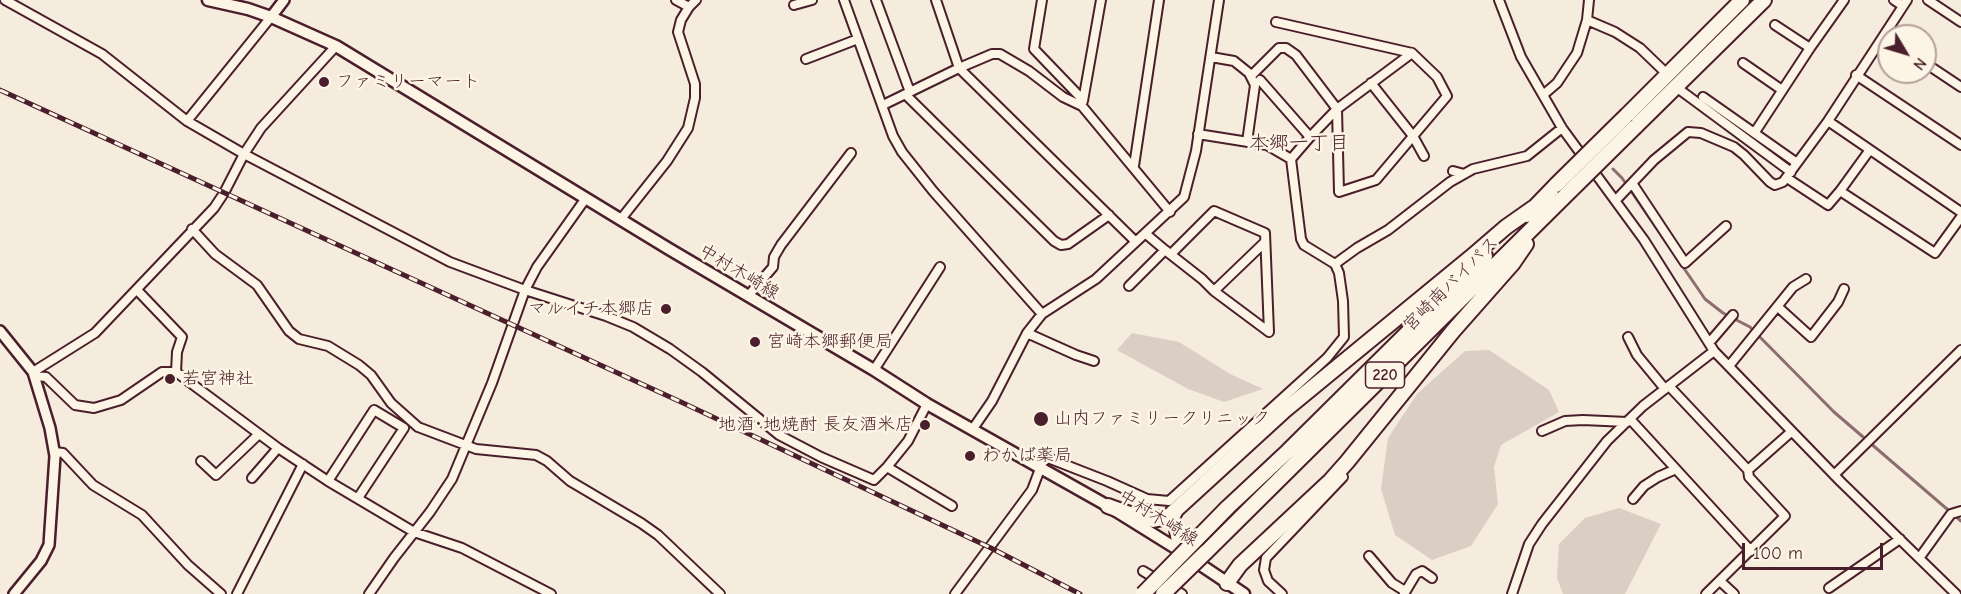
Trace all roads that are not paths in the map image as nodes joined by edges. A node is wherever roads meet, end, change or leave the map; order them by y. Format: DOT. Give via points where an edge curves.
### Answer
graph roads {
  1 [pos="4,0"];
  2 [pos="208,0"];
  3 [pos="284,0"];
  4 [pos="676,0"];
  5 [pos="696,0"];
  6 [pos="812,0"];
  7 [pos="844,0"];
  8 [pos="876,0"];
  9 [pos="936,0"];
  10 [pos="1042,0"];
  11 [pos="1101,0"];
  12 [pos="1159,0"];
  13 [pos="1219,0"];
  14 [pos="1499,0"];
  15 [pos="1590,0"];
  16 [pos="1742,0"];
  17 [pos="1764,0"];
  18 [pos="1844,0"];
  19 [pos="1894,0"];
  20 [pos="1929,0"];
  21 [pos="1905,3"];
  22 [pos="794,5"];
  23 [pos="689,7"];
  24 [pos="271,17"];
  25 [pos="1587,20"];
  26 [pos="1276,22"];
  27 [pos="1961,22"];
  28 [pos="1893,24"];
  29 [pos="1775,25"];
  30 [pos="858,39"];
  31 [pos="336,46"];
  32 [pos="1810,48"];
  33 [pos="1877,48"];
  34 [pos="1412,53"];
  35 [pos="1211,57"];
  36 [pos="806,59"];
  37 [pos="1743,63"];
  38 [pos="959,68"];
  39 [pos="1937,71"];
  40 [pos="1253,74"];
  41 [pos="1667,74"];
  42 [pos="1856,75"];
  43 [pos="1260,80"];
  44 [pos="1371,83"];
  45 [pos="1676,87"];
  46 [pos="1961,87"];
  47 [pos="1782,90"];
  48 [pos="908,93"];
  49 [pos="1543,95"];
  50 [pos="1703,97"];
  51 [pos="1083,103"];
  52 [pos="883,105"];
  53 [pos="1337,110"];
  54 [pos="187,121"];
  55 [pos="1828,121"];
  56 [pos="1562,128"];
  57 [pos="1755,132"];
  58 [pos="1198,134"];
  59 [pos="1310,136"];
  60 [pos="1413,136"];
  61 [pos="1247,142"];
  62 [pos="1961,145"];
  63 [pos="1869,150"];
  64 [pos="850,153"];
  65 [pos="244,154"];
  66 [pos="1424,156"];
  67 [pos="1291,159"];
  68 [pos="1797,163"];
  69 [pos="1134,166"];
  70 [pos="1453,171"];
  71 [pos="1464,174"];
  72 [pos="1789,175"];
  73 [pos="1632,183"];
  74 [pos="1840,191"];
  75 [pos="586,198"];
  76 [pos="1616,200"];
  77 [pos="1533,208"];
  78 [pos="1170,212"];
  79 [pos="1961,212"];
  80 [pos="1109,215"];
  81 [pos="1961,217"];
  82 [pos="621,219"];
  83 [pos="1542,219"];
  84 [pos="1726,226"];
  85 [pos="192,229"];
  86 [pos="1146,234"];
  87 [pos="1135,241"];
  88 [pos="1265,242"];
  89 [pos="1168,252"];
  90 [pos="1335,264"];
  91 [pos="940,267"];
  92 [pos="1806,279"];
  93 [pos="1129,286"];
  94 [pos="1844,289"];
  95 [pos="137,290"];
  96 [pos="525,290"];
  97 [pos="1214,291"];
  98 [pos="748,296"];
  99 [pos="1778,307"];
  100 [pos="1042,314"];
  101 [pos="1731,316"];
  102 [pos="0,331"];
  103 [pos="1027,333"];
  104 [pos="1628,337"];
  105 [pos="1712,347"];
  106 [pos="1961,350"];
  107 [pos="1094,361"];
  108 [pos="1729,366"];
  109 [pos="874,370"];
  110 [pos="176,372"];
  111 [pos="34,374"];
  112 [pos="1667,388"];
  113 [pos="927,404"];
  114 [pos="410,420"];
  115 [pos="1628,421"];
  116 [pos="404,428"];
  117 [pos="972,430"];
  118 [pos="1542,431"];
  119 [pos="1791,432"];
  120 [pos="259,434"];
  121 [pos="466,446"];
  122 [pos="278,448"];
  123 [pos="54,452"];
  124 [pos="201,461"];
  125 [pos="303,464"];
  126 [pos="887,467"];
  127 [pos="1040,469"];
  128 [pos="1676,469"];
  129 [pos="1748,470"];
  130 [pos="1834,475"];
  131 [pos="1343,477"];
  132 [pos="252,478"];
  133 [pos="328,482"];
  134 [pos="358,498"];
  135 [pos="1633,499"];
  136 [pos="952,506"];
  137 [pos="1108,506"];
  138 [pos="1179,508"];
  139 [pos="1960,513"];
  140 [pos="414,532"];
  141 [pos="1900,539"];
  142 [pos="1177,549"];
  143 [pos="1750,551"];
  144 [pos="1369,556"];
  145 [pos="1920,557"];
  146 [pos="1143,571"];
  147 [pos="1432,578"];
  148 [pos="1720,581"];
  149 [pos="1227,583"];
  150 [pos="1829,588"];
  151 [pos="1405,593"];
  152 [pos="14,594"];
  153 [pos="221,594"];
  154 [pos="237,594"];
  155 [pos="369,594"];
  156 [pos="551,594"];
  157 [pos="720,594"];
  158 [pos="955,594"];
  159 [pos="1143,594"];
  160 [pos="1163,594"];
  161 [pos="1182,594"];
  162 [pos="1244,594"];
  163 [pos="1282,594"];
  164 [pos="1512,594"];
  165 [pos="1706,594"];
  166 [pos="1734,594"];
  167 [pos="1956,594"];
  1 -- 54 [label="street" via="102,54"];
  2 -- 24 [label="main road, 中村木崎線"];
  3 -- 24 [label="street"];
  4 -- 23 [label="street"];
  5 -- 23 [label="street"];
  6 -- 22 [label="street"];
  7 -- 30 [label="street"];
  8 -- 48 [label="street"];
  9 -- 38 [label="street"];
  10 -- 51 [label="street" via="1034,49"];
  11 -- 51 [label="street"];
  12 -- 69 [label="street"];
  13 -- 35 [label="street"];
  14 -- 49 [label="street" via="1521,57"];
  15 -- 25 [label="street"];
  16 -- 41 [label="highway, 宮崎南バイパス / 220"];
  17 -- 45 [label="highway, 宮崎南バイパス / 220"];
  18 -- 32 [label="street"];
  19 -- 21 [label="street"];
  20 -- 27 [label="street"];
  21 -- 28 [label="street"];
  23 -- 82 [label="street" via="678,32 695,84 688,128"];
  24 -- 31 [label="main road, 中村木崎線"];
  24 -- 54 [label="street"];
  25 -- 41 [label="street" via="1640,48"];
  25 -- 49 [label="street" via="1577,53 1557,83"];
  26 -- 34 [label="street"];
  29 -- 32 [label="street"];
  30 -- 36 [label="street"];
  30 -- 52 [label="street"];
  31 -- 65 [label="street" via="261,128"];
  31 -- 75 [label="main road, 中村木崎線"];
  32 -- 47 [label="street"];
  33 -- 42 [label="street"];
  34 -- 44 [label="street"];
  34 -- 60 [label="street" via="1437,77 1447,96"];
  35 -- 58 [label="street"];
  35 -- 61 [label="street" via="1234,61 1249,73 1255,85"];
  37 -- 47 [label="street"];
  38 -- 48 [label="street"];
  38 -- 51 [label="street" via="1000,54 1072,103"];
  38 -- 80 [label="street"];
  39 -- 46 [label="street"];
  40 -- 53 [label="street" via="1279,48 1286,48 1296,55"];
  41 -- 77 [label="highway, 宮崎南バイパス / 220, bridge"];
  42 -- 55 [label="street"];
  42 -- 62 [label="street"];
  43 -- 59 [label="street"];
  44 -- 53 [label="street"];
  44 -- 60 [label="street"];
  45 -- 72 [label="street"];
  45 -- 83 [label="highway, 宮崎南バイパス / 220, bridge"];
  47 -- 57 [label="street"];
  48 -- 52 [label="street"];
  48 -- 80 [label="street" via="1054,241 1068,244"];
  49 -- 56 [label="street"];
  50 -- 57 [label="street"];
  51 -- 69 [label="street"];
  52 -- 100 [label="street" via="893,136 910,165"];
  53 -- 59 [label="street"];
  53 -- 60 [label="street" via="1339,192 1376,180"];
  54 -- 65 [label="street"];
  55 -- 63 [label="street"];
  55 -- 68 [label="street"];
  56 -- 71 [label="street" via="1527,156"];
  56 -- 76 [label="street"];
  57 -- 68 [label="street"];
  58 -- 61 [label="street"];
  58 -- 78 [label="street" via="1184,198"];
  59 -- 67 [label="street"];
  60 -- 66 [label="street"];
  61 -- 67 [label="street" via="1267,145"];
  63 -- 74 [label="street"];
  63 -- 79 [label="street"];
  64 -- 98 [label="street" via="781,245 773,267"];
  65 -- 85 [label="street" via="214,208"];
  65 -- 96 [label="street" via="450,262"];
  67 -- 90 [label="street" via="1301,239 1304,245"];
  68 -- 72 [label="street"];
  69 -- 78 [label="street"];
  70 -- 71 [label="street"];
  71 -- 90 [label="street"];
  72 -- 73 [label="street" via="1783,182 1770,182 1734,147 1701,133 1688,132"];
  72 -- 74 [label="street" via="1828,205"];
  73 -- 76 [label="street"];
  73 -- 84 [label="street" via="1685,263"];
  74 -- 81 [label="street" via="1935,253"];
  75 -- 82 [label="main road, 中村木崎線"];
  75 -- 96 [label="street"];
  76 -- 105 [label="street"];
  77 -- 138 [label="highway" via="1285,410"];
  77 -- 159 [label="highway, 宮崎南バイパス / 220, bridge"];
  78 -- 86 [label="street"];
  80 -- 87 [label="street"];
  82 -- 98 [label="main road, 中村木崎線"];
  83 -- 149 [label="highway" via="1513,263 1347,462 1240,565"];
  83 -- 160 [label="highway, 宮崎南バイパス / 220, bridge"];
  85 -- 95 [label="street"];
  85 -- 114 [label="street" via="215,254 257,285 289,331 299,339 328,346 359,364"];
  86 -- 87 [label="street"];
  86 -- 89 [label="street"];
  87 -- 100 [label="street" via="1096,279"];
  88 -- 89 [label="street" via="1265,233 1214,211"];
  88 -- 97 [label="street"];
  88 -- 97 [label="street" via="1269,332"];
  89 -- 93 [label="street"];
  89 -- 97 [label="street"];
  90 -- 127 [label="street" via="1343,301 1344,337 1337,348 1169,501 1147,499 1048,458"];
  91 -- 109 [label="street"];
  92 -- 99 [label="street" via="1793,287"];
  94 -- 99 [label="street" via="1811,337"];
  95 -- 110 [label="street" via="182,337"];
  95 -- 111 [label="street" via="95,333"];
  96 -- 121 [label="street"];
  96 -- 126 [label="street" via="633,327 702,372 779,435 821,457 874,480"];
  98 -- 109 [label="main road, 中村木崎線"];
  99 -- 108 [label="street"];
  100 -- 103 [label="street"];
  101 -- 105 [label="street"];
  102 -- 111 [label="street"];
  103 -- 107 [label="street"];
  103 -- 117 [label="street" via="992,401"];
  104 -- 112 [label="street" via="1637,355"];
  105 -- 108 [label="street"];
  105 -- 112 [label="street"];
  106 -- 130 [label="street"];
  108 -- 119 [label="street"];
  109 -- 113 [label="main road, 中村木崎線"];
  110 -- 111 [label="street" via="162,372 121,400 94,408 75,405 46,377"];
  110 -- 120 [label="street"];
  111 -- 123 [label="street"];
  112 -- 115 [label="street"];
  112 -- 129 [label="street"];
  113 -- 117 [label="main road, 中村木崎線"];
  113 -- 126 [label="street" via="908,441"];
  114 -- 116 [label="street"];
  114 -- 121 [label="street" via="417,427"];
  115 -- 118 [label="street" via="1565,421"];
  115 -- 128 [label="street"];
  115 -- 164 [label="street" via="1607,441 1542,524 1529,544"];
  116 -- 133 [label="street" via="374,410"];
  116 -- 134 [label="street"];
  117 -- 127 [label="main road, 中村木崎線"];
  119 -- 129 [label="street"];
  119 -- 130 [label="street"];
  120 -- 122 [label="street"];
  120 -- 124 [label="street" via="216,475"];
  121 -- 140 [label="street" via="452,479"];
  121 -- 157 [label="street" via="536,455 547,461 570,481 658,535"];
  122 -- 125 [label="street"];
  122 -- 132 [label="street"];
  123 -- 152 [label="street" via="49,545"];
  123 -- 153 [label="street" via="63,453 93,485 142,515 188,566"];
  125 -- 133 [label="street"];
  125 -- 154 [label="street"];
  126 -- 136 [label="street"];
  127 -- 137 [label="main road, 中村木崎線"];
  127 -- 158 [label="street" via="1032,490"];
  128 -- 135 [label="street" via="1644,486"];
  128 -- 143 [label="street"];
  129 -- 143 [label="street" via="1749,477 1785,516"];
  130 -- 141 [label="street"];
  131 -- 163 [label="street" via="1266,558 1264,570 1268,580"];
  133 -- 134 [label="street"];
  134 -- 140 [label="street"];
  137 -- 138 [label="highway" via="1153,520 1168,517"];
  137 -- 142 [label="main road, 中村木崎線"];
  138 -- 142 [label="street" via="1173,523"];
  139 -- 145 [label="street" via="1951,514"];
  140 -- 155 [label="street"];
  140 -- 156 [label="street" via="462,548"];
  141 -- 145 [label="street"];
  141 -- 150 [label="street"];
  142 -- 149 [label="main road, 中村木崎線"];
  143 -- 148 [label="street"];
  144 -- 151 [label="street"];
  145 -- 167 [label="street"];
  146 -- 161 [label="street"];
  147 -- 151 [label="street" via="1422,571 1416,574"];
  148 -- 165 [label="street"];
  148 -- 166 [label="street"];
  149 -- 162 [label="main road, 中村木崎線"];
}
